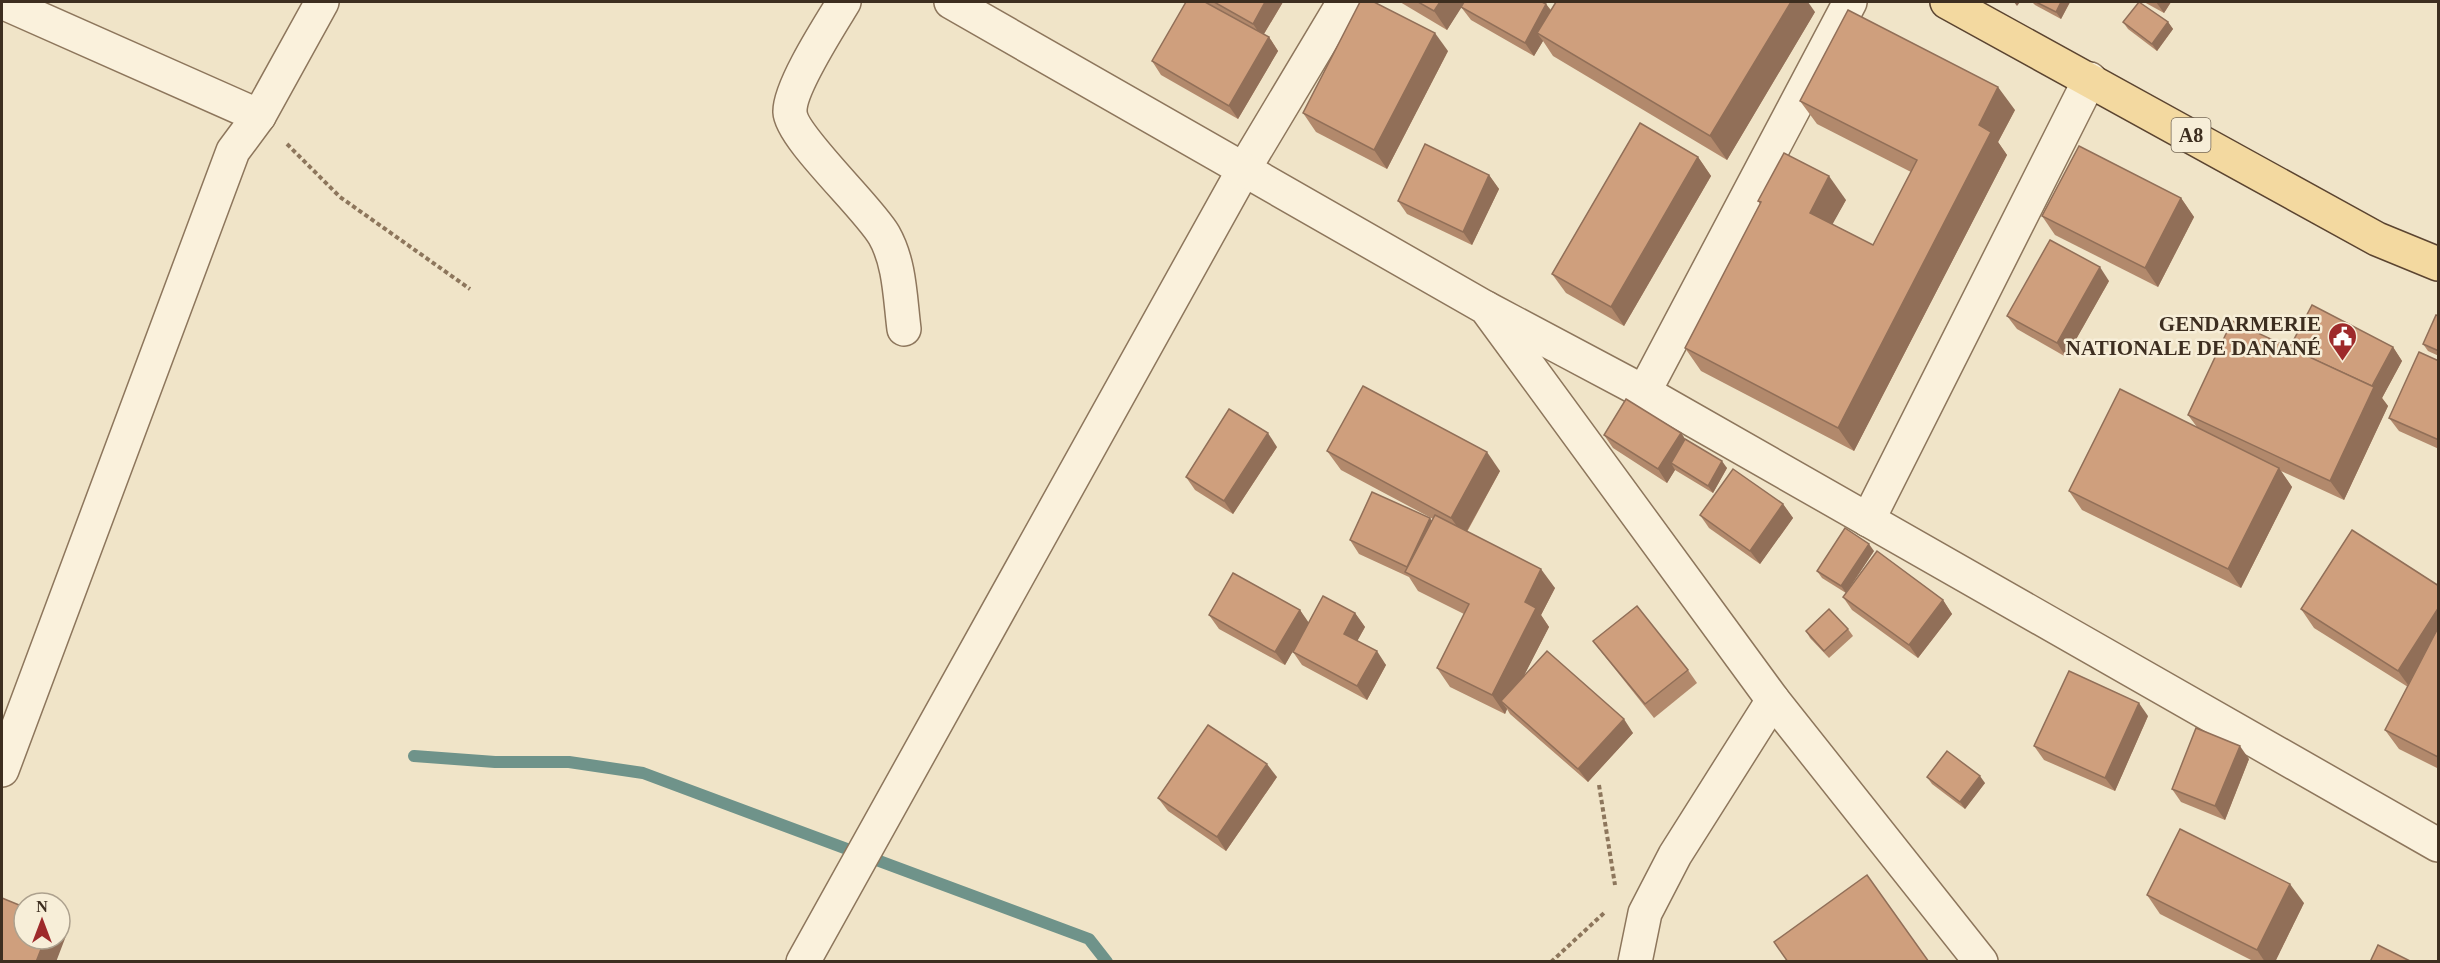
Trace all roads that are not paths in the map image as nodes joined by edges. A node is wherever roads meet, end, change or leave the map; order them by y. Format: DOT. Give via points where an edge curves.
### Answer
graph roads {
  1 [pos="2,2"];
  2 [pos="322,2"];
  3 [pos="844,2"];
  4 [pos="951,2"];
  5 [pos="1344,2"];
  6 [pos="1850,2"];
  7 [pos="1947,2"];
  8 [pos="2090,79"];
  9 [pos="259,116"];
  10 [pos="1244,169"];
  11 [pos="2439,264"];
  12 [pos="1486,308"];
  13 [pos="904,329"];
  14 [pos="1644,393"];
  15 [pos="1868,520"];
  16 [pos="1773,700"];
  17 [pos="2,770"];
  18 [pos="2439,845"];
  19 [pos="803,962"];
  20 [pos="1635,962"];
  21 [pos="1981,962"];
  1 -- 9 [label="street"];
  2 -- 9 [label="street"];
  3 -- 13 [label="street" via="800,80 789,115 805,142 859,201 884,236 898,278"];
  4 -- 10 [label="street"];
  5 -- 10 [label="street"];
  6 -- 14 [label="street"];
  7 -- 8 [label="main road, A8"];
  8 -- 11 [label="main road, A8" via="2377,239"];
  8 -- 15 [label="street"];
  9 -- 17 [label="street" via="233,151"];
  10 -- 12 [label="street"];
  10 -- 19 [label="street"];
  12 -- 14 [label="street"];
  12 -- 16 [label="street"];
  14 -- 15 [label="street"];
  15 -- 18 [label="street"];
  16 -- 20 [label="street" via="1675,855 1645,913"];
  16 -- 21 [label="street"];
}
